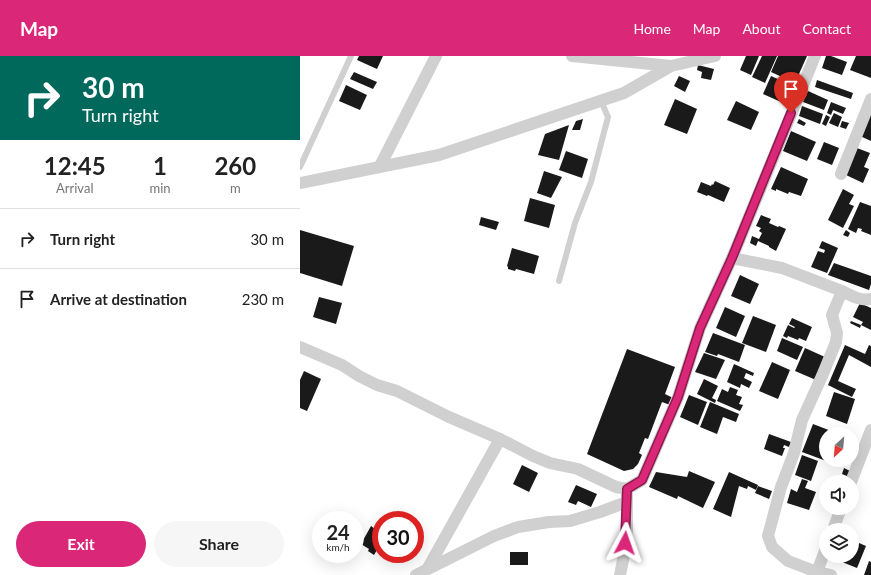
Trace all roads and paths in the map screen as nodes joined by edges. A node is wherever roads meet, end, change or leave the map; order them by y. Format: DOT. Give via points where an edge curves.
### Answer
graph roads {
  1 [pos="351,56"];
  2 [pos="436,56"];
  3 [pos="572,56"];
  4 [pos="715,56"];
  5 [pos="815,56"];
  6 [pos="671,66"];
  7 [pos="871,99"];
  8 [pos="601,101"];
  9 [pos="380,166"];
  10 [pos="300,167"];
  11 [pos="841,174"];
  12 [pos="300,183"];
  13 [pos="732,258"];
  14 [pos="559,281"];
  15 [pos="842,292"];
  16 [pos="871,299"];
  17 [pos="300,347"];
  18 [pos="871,430"];
  19 [pos="500,439"];
  20 [pos="854,475"];
  21 [pos="627,489"];
  22 [pos="626,502"];
  23 [pos="820,563"];
  24 [pos="428,568"];
  25 [pos="817,572"];
  26 [pos="416,575"];
  27 [pos="620,575"];
  28 [pos="831,575"];
  1 -- 10 [label="lane"];
  2 -- 9 [label="street"];
  3 -- 6 [label="street"];
  4 -- 6 [label="street"];
  5 -- 13 [label="street"];
  6 -- 8 [label="street" via="624,93"];
  7 -- 11 [label="street"];
  8 -- 9 [label="street" via="439,155"];
  8 -- 14 [label="lane" via="608,116 591,182 575,223"];
  9 -- 12 [label="street"];
  13 -- 15 [label="street" via="782,268"];
  13 -- 21 [label="street" via="700,328 678,397 642,480"];
  15 -- 16 [label="street" via="864,300"];
  15 -- 25 [label="street" via="832,316 837,333 836,342 802,420 768,536 772,547 788,561"];
  17 -- 19 [label="street" via="342,365 377,386 397,391 448,417"];
  18 -- 20 [label="street"];
  19 -- 21 [label="street" via="550,463 578,469 616,487"];
  19 -- 24 [label="street"];
  21 -- 22 [label="street"];
  22 -- 24 [label="street" via="570,521 518,527"];
  22 -- 27 [label="street" via="627,530"];
  23 -- 25 [label="street"];
  24 -- 26 [label="street"];
  25 -- 28 [label="street"];
}
